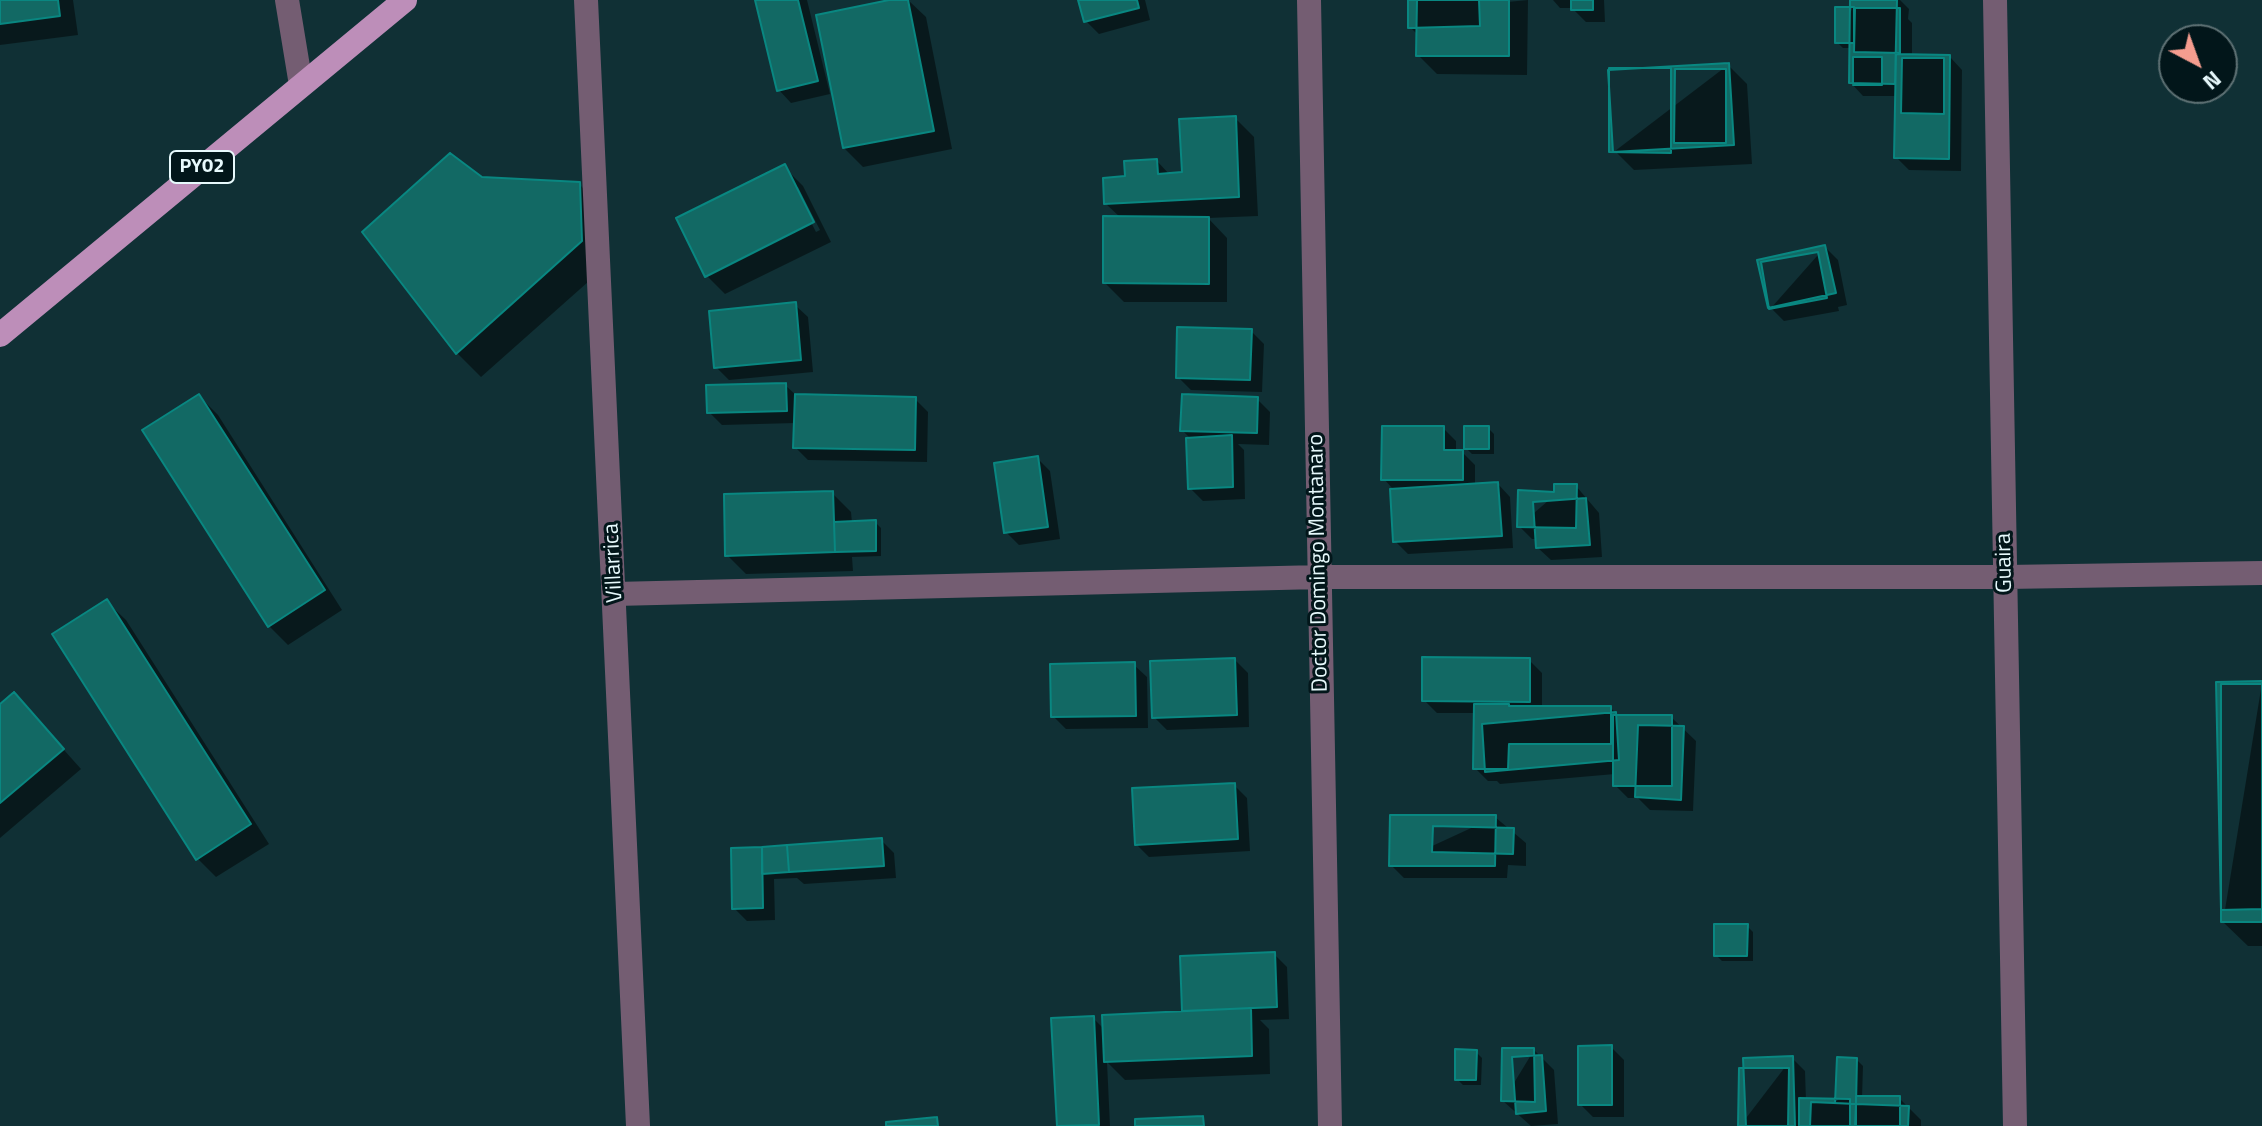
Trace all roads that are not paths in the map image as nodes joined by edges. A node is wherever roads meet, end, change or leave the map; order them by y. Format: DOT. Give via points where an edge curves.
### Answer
graph roads {
  1 [pos="287,0"];
  2 [pos="405,0"];
  3 [pos="586,0"];
  4 [pos="1309,0"];
  5 [pos="1995,0"];
  6 [pos="301,85"];
  7 [pos="0,335"];
  8 [pos="2262,573"];
  9 [pos="1320,577"];
  10 [pos="2006,577"];
  11 [pos="615,594"];
  12 [pos="638,1126"];
  13 [pos="1330,1126"];
  14 [pos="2015,1126"];
  1 -- 6 [label="street"];
  2 -- 6 [label="main road, PY02"];
  3 -- 11 [label="street, Villarrica"];
  4 -- 9 [label="street, Doctor Domingo Montanaro"];
  5 -- 10 [label="street, Guaira"];
  6 -- 7 [label="main road, PY02"];
  8 -- 10 [label="street"];
  9 -- 10 [label="street"];
  9 -- 11 [label="street"];
  9 -- 13 [label="street, Doctor Domingo Montanaro"];
  10 -- 14 [label="street, Guaira"];
  11 -- 12 [label="street, Villarrica"];
}
